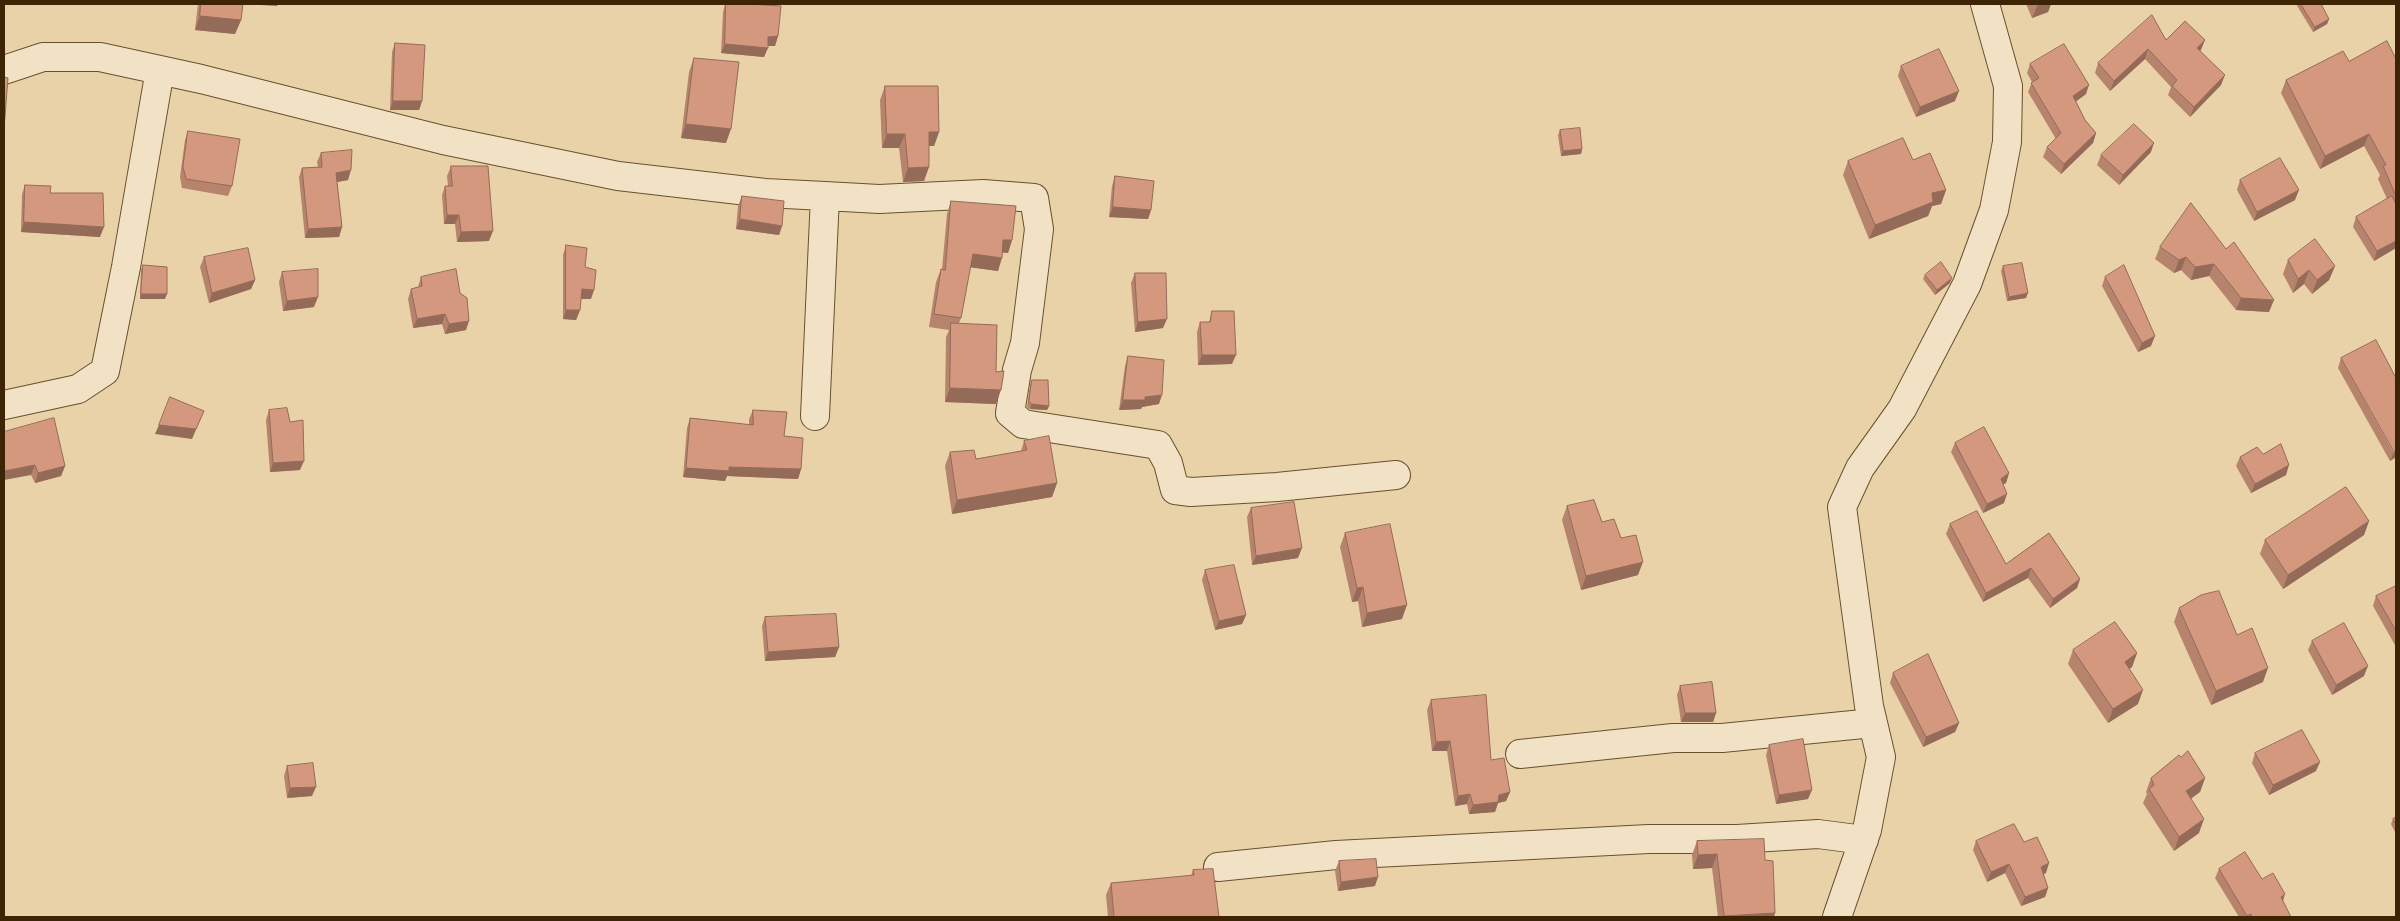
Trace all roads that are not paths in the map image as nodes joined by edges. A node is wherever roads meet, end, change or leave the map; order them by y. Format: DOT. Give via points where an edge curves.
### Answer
graph roads {
  1 [pos="1985,4"];
  2 [pos="4,70"];
  3 [pos="160,70"];
  4 [pos="825,196"];
  5 [pos="4,406"];
  6 [pos="815,416"];
  7 [pos="1396,475"];
  8 [pos="1873,723"];
  9 [pos="1520,754"];
  10 [pos="1864,840"];
  11 [pos="1218,867"];
  12 [pos="1836,917"];
  1 -- 8 [label="street" via="2008,86 2007,142 1994,210 1967,284 1902,409 1860,468 1842,508"];
  2 -- 3 [label="street" via="43,57 100,57"];
  3 -- 4 [label="street" via="443,140 618,176 765,193"];
  3 -- 5 [label="street" via="105,371 78,389"];
  4 -- 6 [label="street"];
  4 -- 7 [label="street" via="879,199 983,194 1034,198 1039,229 1025,343 1010,412 1023,424 1158,445 1168,462 1175,490 1277,487"];
  8 -- 9 [label="street"];
  8 -- 10 [label="street" via="1881,756"];
  10 -- 11 [label="street" via="1818,834 1650,839 1336,855"];
  10 -- 12 [label="street"];
}
